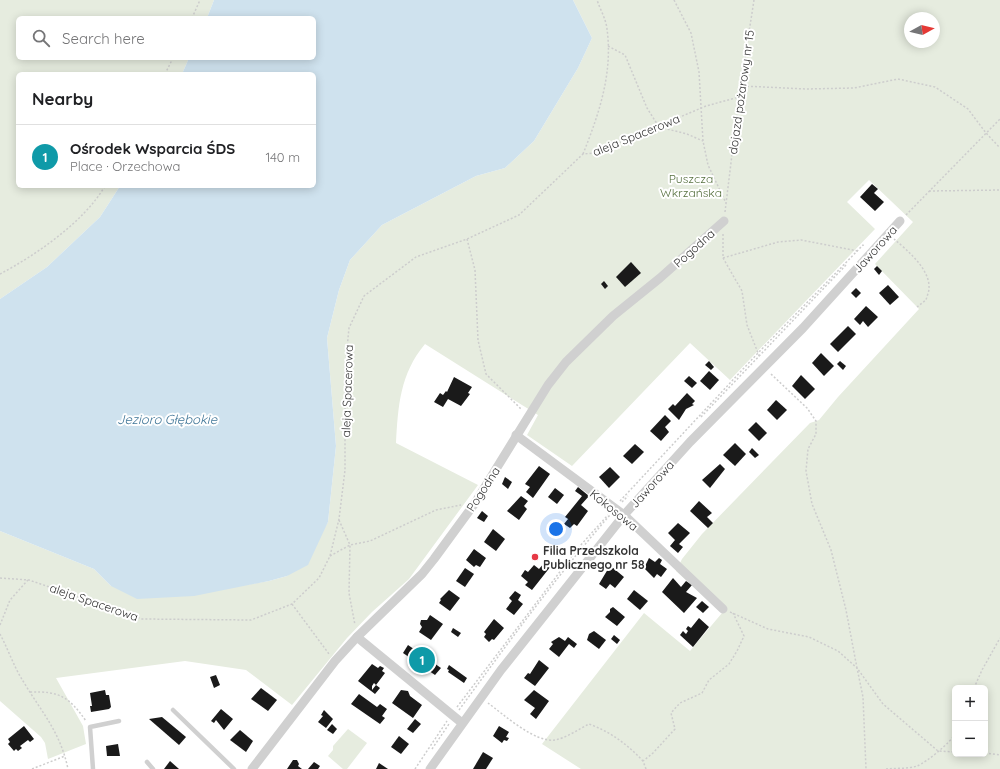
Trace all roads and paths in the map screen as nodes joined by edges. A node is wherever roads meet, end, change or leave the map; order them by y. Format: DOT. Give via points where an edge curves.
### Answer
graph roads {
  1 [pos="200,0"];
  2 [pos="596,0"];
  3 [pos="674,0"];
  4 [pos="754,0"];
  5 [pos="193,16"];
  6 [pos="608,46"];
  7 [pos="172,60"];
  8 [pos="166,72"];
  9 [pos="742,86"];
  10 [pos="739,97"];
  11 [pos="700,109"];
  12 [pos="1000,119"];
  13 [pos="659,127"];
  14 [pos="986,133"];
  15 [pos="703,141"];
  16 [pos="1000,148"];
  17 [pos="583,154"];
  18 [pos="104,188"];
  19 [pos="1000,190"];
  20 [pos="929,191"];
  21 [pos="726,205"];
  22 [pos="724,221"];
  23 [pos="900,221"];
  24 [pos="888,234"];
  25 [pos="467,239"];
  26 [pos="860,252"];
  27 [pos="723,258"];
  28 [pos="0,274"];
  29 [pos="917,307"];
  30 [pos="764,368"];
  31 [pos="528,416"];
  32 [pos="516,435"];
  33 [pos="475,503"];
  34 [pos="624,515"];
  35 [pos="339,519"];
  36 [pos="350,545"];
  37 [pos="330,556"];
  38 [pos="0,578"];
  39 [pos="29,580"];
  40 [pos="292,604"];
  41 [pos="723,609"];
  42 [pos="733,614"];
  43 [pos="0,626"];
  44 [pos="0,634"];
  45 [pos="358,637"];
  46 [pos="1000,638"];
  47 [pos="335,661"];
  48 [pos="857,668"];
  49 [pos="975,685"];
  50 [pos="30,692"];
  51 [pos="485,701"];
  52 [pos="173,710"];
  53 [pos="119,721"];
  54 [pos="462,723"];
  55 [pos="90,727"];
  56 [pos="952,740"];
  57 [pos="938,751"];
  58 [pos="952,752"];
  59 [pos="988,753"];
  60 [pos="1000,755"];
  61 [pos="65,756"];
  62 [pos="644,761"];
  63 [pos="148,762"];
  64 [pos="32,769"];
  65 [pos="68,769"];
  66 [pos="93,769"];
  67 [pos="153,769"];
  68 [pos="234,769"];
  69 [pos="252,769"];
  70 [pos="430,769"];
  71 [pos="646,769"];
  72 [pos="866,769"];
  73 [pos="886,769"];
  1 -- 5 [label="path"];
  2 -- 6 [label="path" via="607,28"];
  3 -- 11 [label="path" via="691,33 699,72"];
  4 -- 9 [label="path, dojazd pożarowy nr 15"];
  6 -- 13 [label="path" via="625,55"];
  6 -- 17 [label="path" via="609,66 598,115"];
  7 -- 8 [label="path"];
  9 -- 10 [label="path, dojazd pożarowy nr 15"];
  9 -- 14 [label="path" via="854,88 898,79 935,87 968,109"];
  10 -- 11 [label="path, aleja Spacerowa"];
  10 -- 21 [label="path, dojazd pożarowy nr 15"];
  11 -- 13 [label="path, aleja Spacerowa"];
  11 -- 15 [label="path"];
  12 -- 14 [label="path"];
  13 -- 15 [label="path"];
  13 -- 17 [label="path, aleja Spacerowa" via="595,153"];
  14 -- 16 [label="path"];
  14 -- 20 [label="path"];
  15 -- 21 [label="path" via="708,165"];
  17 -- 25 [label="path, aleja Spacerowa" via="519,215"];
  18 -- 28 [label="path" via="71,225 20,263"];
  19 -- 20 [label="path"];
  20 -- 23 [label="path"];
  21 -- 22 [label="path, dojazd pożarowy nr 15"];
  22 -- 27 [label="path, dojazd pożarowy nr 15"];
  22 -- 31 [label="street, Pogodna" via="580,347 548,385"];
  23 -- 24 [label="street, Jaworowa"];
  24 -- 29 [label="path" via="923,268 930,286 926,300"];
  24 -- 30 [label="street, Jaworowa"];
  25 -- 31 [label="path" via="475,270 478,340 486,374"];
  25 -- 35 [label="path, aleja Spacerowa" via="416,257 364,296 349,328 345,369 345,470"];
  26 -- 27 [label="path" via="801,240 778,242"];
  27 -- 30 [label="path" via="742,291 747,325"];
  30 -- 34 [label="street, Jaworowa" via="690,442"];
  30 -- 48 [label="path" via="807,408 816,421 816,434 808,449 806,471 812,504 831,550"];
  31 -- 32 [label="street, Pogodna"];
  32 -- 33 [label="street, Pogodna"];
  32 -- 34 [label="street, Kokosowa"];
  33 -- 36 [label="path" via="436,510 370,541"];
  33 -- 45 [label="street, Pogodna" via="422,574"];
  34 -- 41 [label="street, Kokosowa"];
  34 -- 54 [label="street, Jaworowa"];
  35 -- 36 [label="path"];
  35 -- 37 [label="path, aleja Spacerowa"];
  36 -- 37 [label="path"];
  36 -- 45 [label="path" via="349,593"];
  37 -- 40 [label="path, aleja Spacerowa" via="319,578"];
  38 -- 39 [label="path, aleja Spacerowa"];
  39 -- 40 [label="path, aleja Spacerowa" via="142,619 251,620"];
  39 -- 43 [label="path" via="10,600"];
  40 -- 47 [label="path"];
  41 -- 42 [label="path"];
  42 -- 48 [label="path" via="768,629 809,637 838,651"];
  42 -- 62 [label="path" via="744,636 738,651 729,664 709,680 702,694 674,708 671,713 675,729"];
  44 -- 50 [label="path" via="22,681"];
  45 -- 47 [label="street, Pogodna"];
  45 -- 54 [label="street"];
  46 -- 49 [label="path"];
  47 -- 69 [label="street, Pogodna"];
  48 -- 57 [label="path" via="883,704"];
  48 -- 72 [label="path" via="863,697"];
  50 -- 55 [label="path" via="48,691 59,694 73,704"];
  50 -- 61 [label="path" via="54,728"];
  51 -- 62 [label="path" via="520,727 542,739 556,740 589,724 620,740"];
  52 -- 68 [label="lane"];
  53 -- 55 [label="lane"];
  54 -- 70 [label="street, Jaworowa"];
  55 -- 66 [label="lane"];
  56 -- 57 [label="path"];
  57 -- 58 [label="path"];
  57 -- 73 [label="path" via="918,766"];
  59 -- 60 [label="path"];
  61 -- 64 [label="path"];
  61 -- 65 [label="path"];
  62 -- 71 [label="path"];
  63 -- 67 [label="lane"];
}
